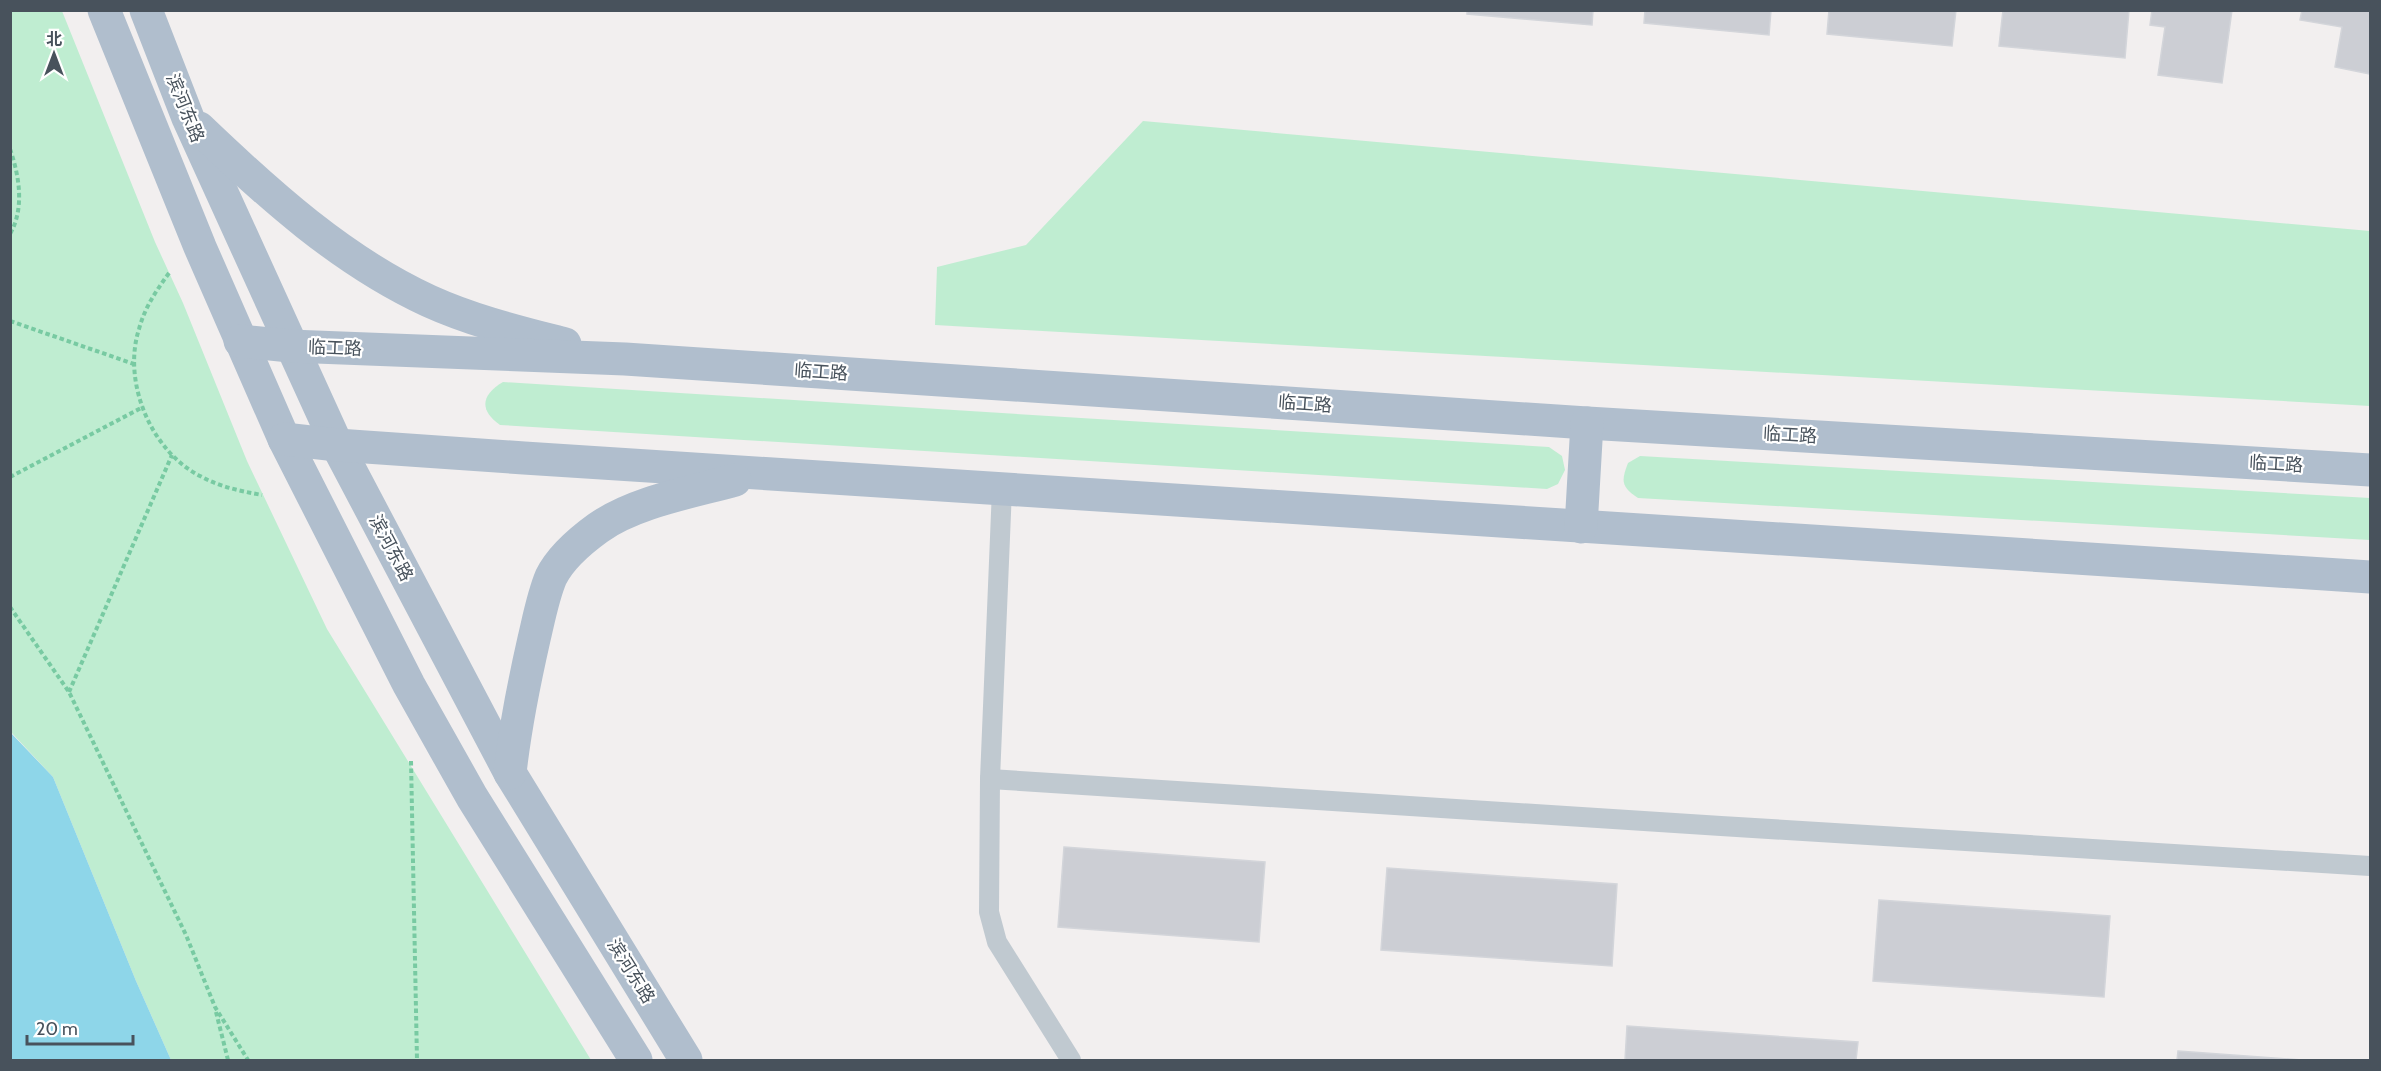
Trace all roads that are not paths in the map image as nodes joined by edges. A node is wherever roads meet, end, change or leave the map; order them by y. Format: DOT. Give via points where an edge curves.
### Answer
graph roads {
  1 [pos="104,10"];
  2 [pos="146,10"];
  3 [pos="188,118"];
  4 [pos="240,341"];
  5 [pos="290,346"];
  6 [pos="625,359"];
  7 [pos="1587,423"];
  8 [pos="284,439"];
  9 [pos="337,445"];
  10 [pos="2370,470"];
  11 [pos="763,473"];
  12 [pos="1002,489"];
  13 [pos="1581,527"];
  14 [pos="2370,577"];
  15 [pos="510,773"];
  16 [pos="990,778"];
  17 [pos="2370,866"];
  18 [pos="636,1060"];
  19 [pos="686,1060"];
  20 [pos="1071,1060"];
  1 -- 4 [label="main road"];
  2 -- 3 [label="main road, 滨河东路"];
  3 -- 5 [label="main road, 滨河东路"];
  3 -- 6 [label="main road" via="296,215 387,280 483,322"];
  4 -- 5 [label="main road, 临工路"];
  4 -- 8 [label="main road"];
  5 -- 6 [label="main road, 临工路"];
  5 -- 9 [label="main road, 滨河东路"];
  6 -- 7 [label="main road, 临工路"];
  7 -- 10 [label="main road, 临工路"];
  7 -- 13 [label="main road"];
  8 -- 9 [label="main road"];
  8 -- 18 [label="main road" via="409,685 472,797"];
  9 -- 11 [label="main road"];
  9 -- 15 [label="main road, 滨河东路"];
  11 -- 12 [label="main road"];
  11 -- 15 [label="main road" via="647,504 599,527 560,563 551,578 534,637"];
  12 -- 13 [label="main road"];
  12 -- 16 [label="lane"];
  13 -- 14 [label="main road"];
  15 -- 19 [label="main road, 滨河东路"];
  16 -- 17 [label="lane"];
  16 -- 20 [label="lane" via="989,912 997,942"];
}
